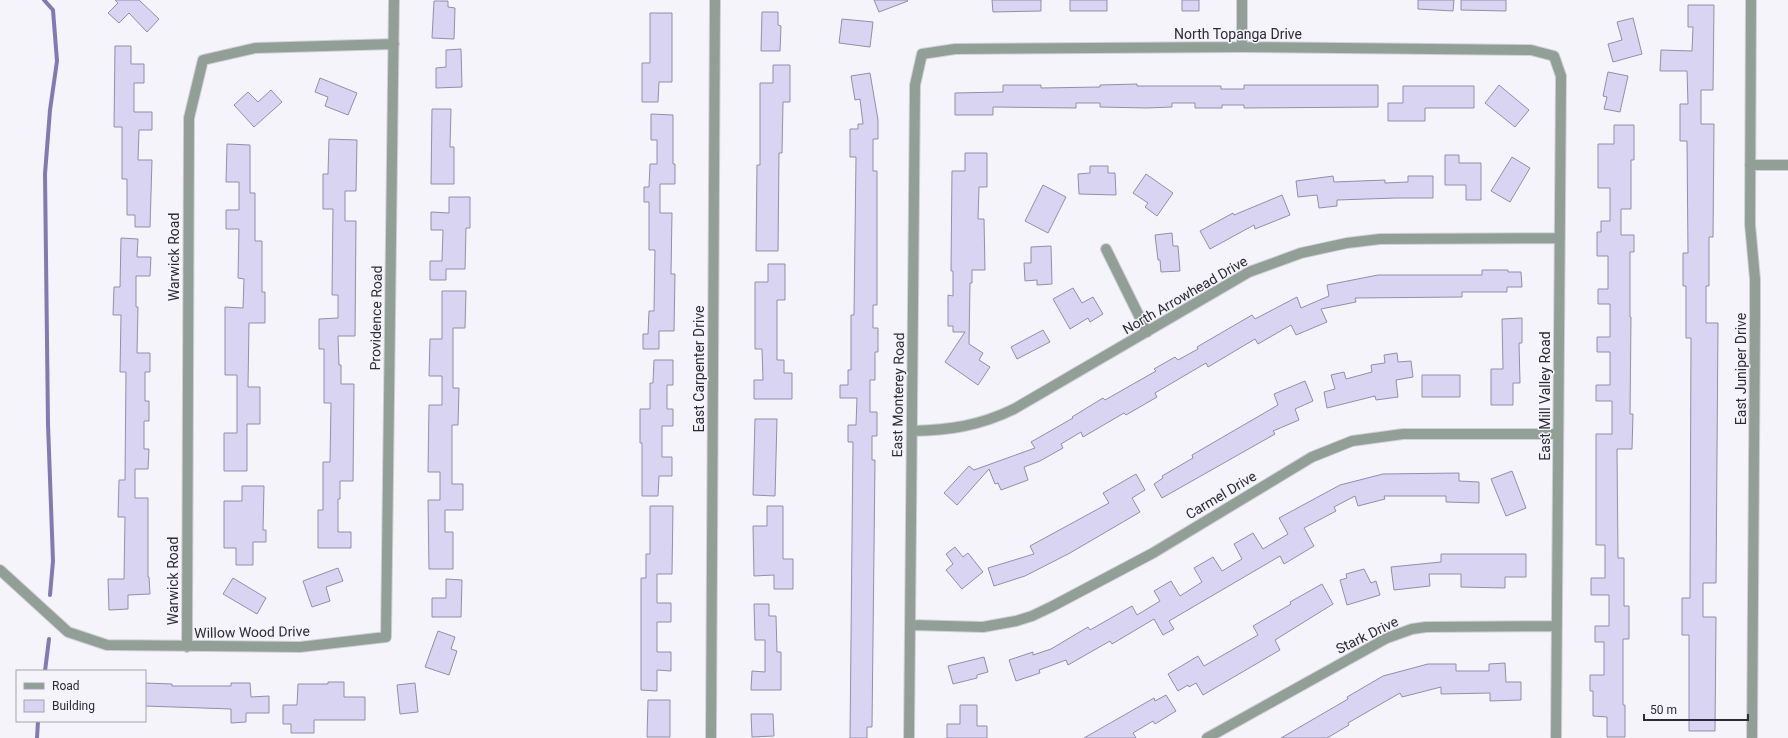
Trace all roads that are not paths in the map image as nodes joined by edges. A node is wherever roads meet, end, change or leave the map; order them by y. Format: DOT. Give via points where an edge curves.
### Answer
graph roads {
  1 [pos="394,0"];
  2 [pos="715,0"];
  3 [pos="1242,0"];
  4 [pos="1751,0"];
  5 [pos="394,44"];
  6 [pos="1242,47"];
  7 [pos="922,54"];
  8 [pos="1554,56"];
  9 [pos="1750,165"];
  10 [pos="1788,166"];
  11 [pos="1560,238"];
  12 [pos="1106,249"];
  13 [pos="1147,332"];
  14 [pos="912,430"];
  15 [pos="1558,434"];
  16 [pos="0,570"];
  17 [pos="910,625"];
  18 [pos="1557,626"];
  19 [pos="386,636"];
  20 [pos="187,647"];
  21 [pos="711,738"];
  22 [pos="909,738"];
  23 [pos="1207,738"];
  24 [pos="1556,738"];
  25 [pos="1752,738"];
  1 -- 5 [label="street, Providence Road"];
  2 -- 21 [label="street, East Carpenter Drive"];
  3 -- 6 [label="street"];
  4 -- 9 [label="street, East Juniper Drive"];
  5 -- 19 [label="street, Providence Road"];
  5 -- 20 [label="street, Warwick Road" via="255,48 203,60 189,118"];
  6 -- 7 [label="street, North Topanga Drive" via="955,50"];
  6 -- 8 [label="street, North Topanga Drive" via="1531,50"];
  7 -- 14 [label="street, East Monterey Road" via="915,85"];
  8 -- 11 [label="street, East Mill Valley Road" via="1561,76"];
  9 -- 10 [label="street"];
  9 -- 25 [label="street, East Juniper Drive" via="1750,224 1755,279"];
  11 -- 13 [label="street, North Arrowhead Drive" via="1380,240 1301,252 1249,272"];
  11 -- 15 [label="street, East Mill Valley Road"];
  12 -- 13 [label="street"];
  13 -- 14 [label="street, North Arrowhead Drive" via="993,419 944,430"];
  14 -- 17 [label="street, East Monterey Road"];
  15 -- 17 [label="street, Carmel Drive" via="1404,434 1352,441 1312,457 1153,553 1032,616 982,627"];
  15 -- 18 [label="street, East Mill Valley Road"];
  16 -- 20 [label="street, Willow Wood Drive" via="68,632 107,645"];
  17 -- 22 [label="street, East Monterey Road"];
  18 -- 23 [label="street, Stark Drive" via="1444,626 1412,629 1387,638"];
  18 -- 24 [label="street, East Mill Valley Road"];
  19 -- 20 [label="street, Willow Wood Drive" via="300,647"];
}
